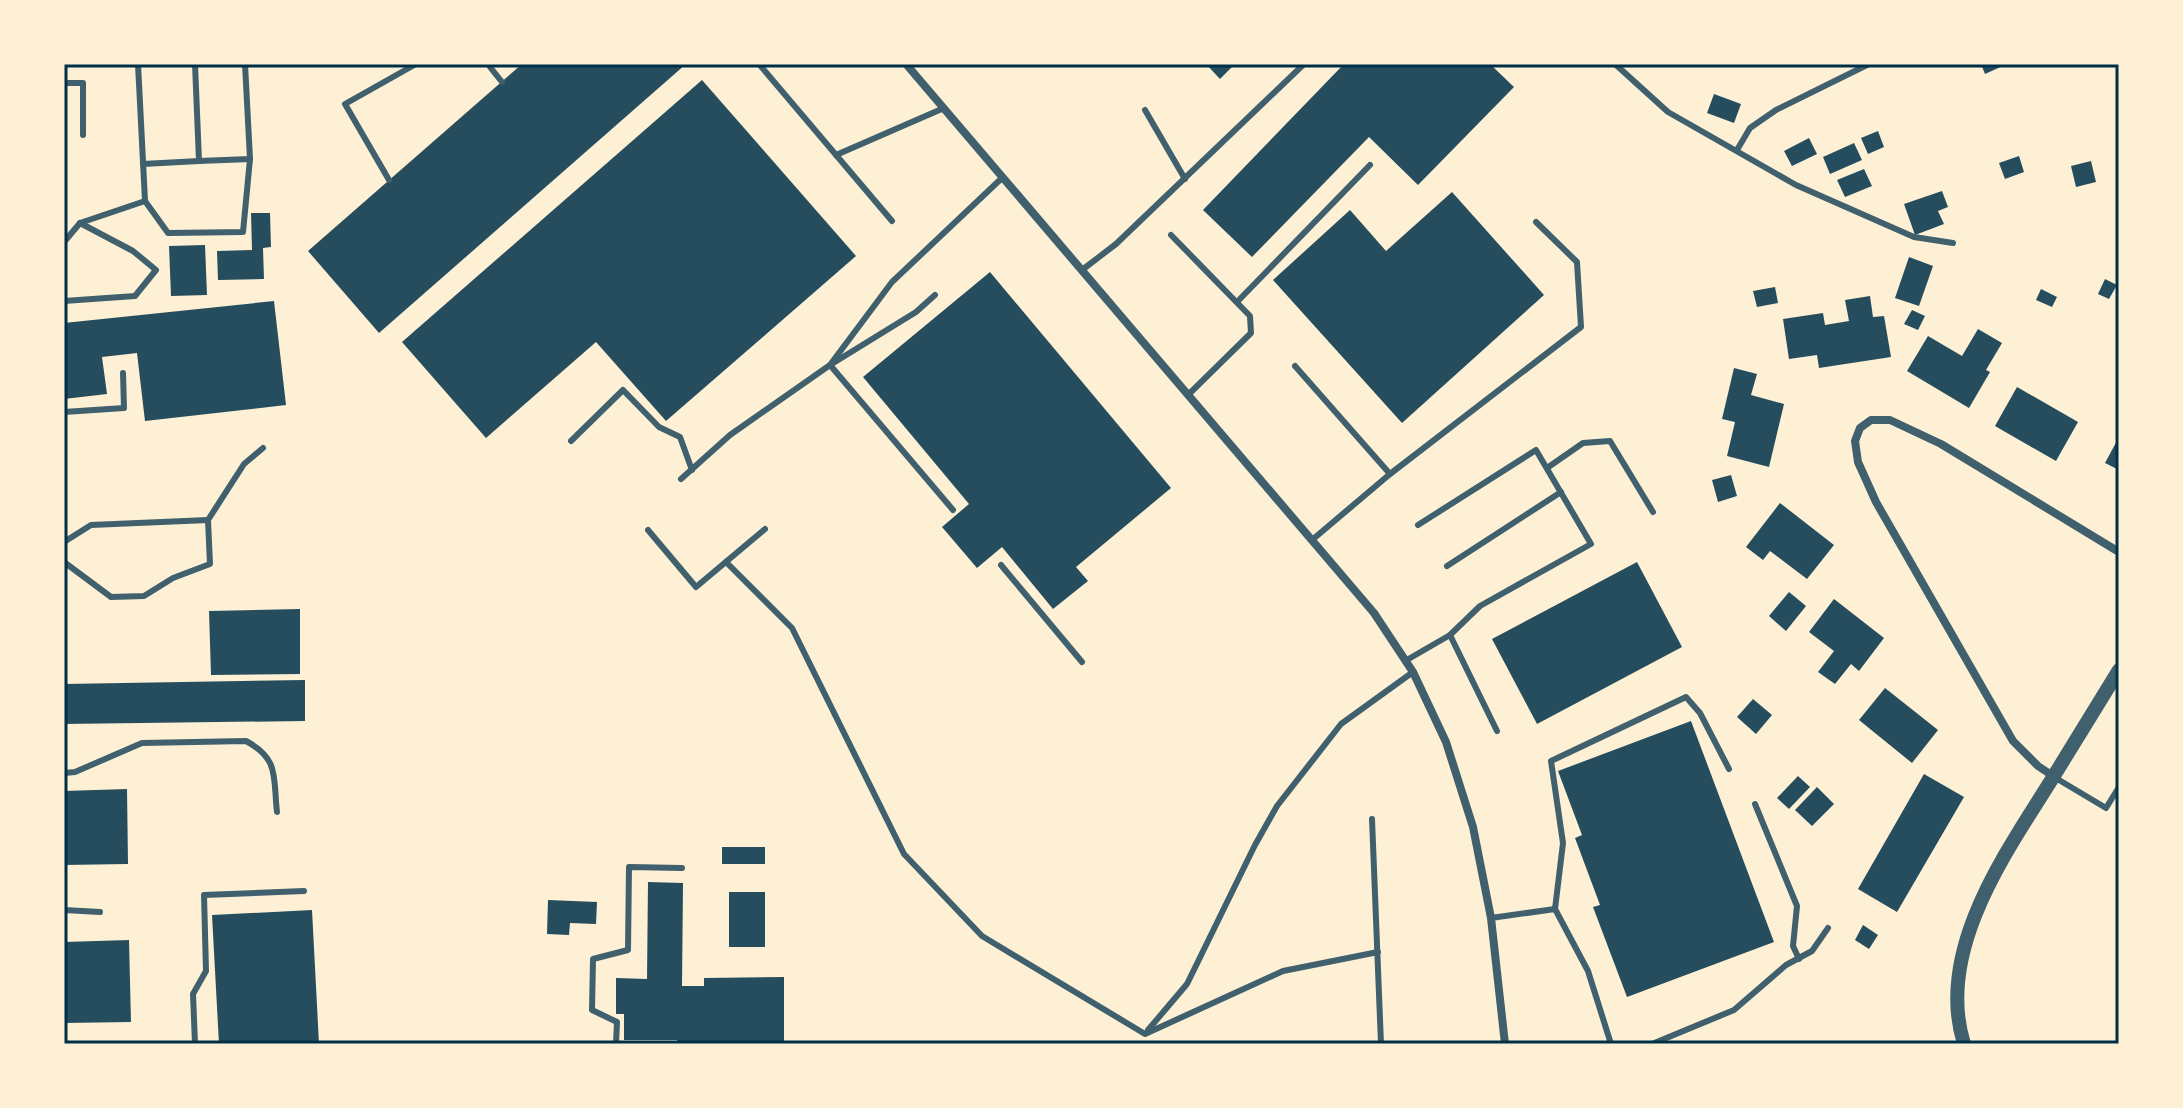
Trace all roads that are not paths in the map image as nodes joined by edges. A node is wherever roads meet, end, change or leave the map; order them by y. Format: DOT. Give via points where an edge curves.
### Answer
graph roads {
  1 [pos="138,64"];
  2 [pos="195,64"];
  3 [pos="245,64"];
  4 [pos="416,64"];
  5 [pos="493,64"];
  6 [pos="759,64"];
  7 [pos="906,64"];
  8 [pos="1304,64"];
  9 [pos="1615,64"];
  10 [pos="1869,64"];
  11 [pos="502,82"];
  12 [pos="64,83"];
  13 [pos="944,108"];
  14 [pos="1145,110"];
  15 [pos="83,135"];
  16 [pos="1737,150"];
  17 [pos="836,155"];
  18 [pos="250,159"];
  19 [pos="199,161"];
  20 [pos="143,164"];
  21 [pos="1370,165"];
  22 [pos="1003,177"];
  23 [pos="1185,179"];
  24 [pos="389,180"];
  25 [pos="145,201"];
  26 [pos="892,221"];
  27 [pos="1536,222"];
  28 [pos="80,223"];
  29 [pos="1171,235"];
  30 [pos="64,242"];
  31 [pos="1953,243"];
  32 [pos="1082,270"];
  33 [pos="935,295"];
  34 [pos="64,301"];
  35 [pos="1237,302"];
  36 [pos="830,365"];
  37 [pos="1295,366"];
  38 [pos="123,373"];
  39 [pos="1188,395"];
  40 [pos="64,412"];
  41 [pos="571,441"];
  42 [pos="263,448"];
  43 [pos="1547,468"];
  44 [pos="692,470"];
  45 [pos="1390,474"];
  46 [pos="681,479"];
  47 [pos="1561,492"];
  48 [pos="953,510"];
  49 [pos="1653,512"];
  50 [pos="208,520"];
  51 [pos="1418,525"];
  52 [pos="765,529"];
  53 [pos="648,530"];
  54 [pos="1312,540"];
  55 [pos="64,542"];
  56 [pos="2119,552"];
  57 [pos="64,562"];
  58 [pos="726,562"];
  59 [pos="1001,565"];
  60 [pos="1447,566"];
  61 [pos="1450,635"];
  62 [pos="1405,661"];
  63 [pos="1082,662"];
  64 [pos="2119,670"];
  65 [pos="1413,672"];
  66 [pos="1497,731"];
  67 [pos="1729,769"];
  68 [pos="64,773"];
  69 [pos="2053,776"];
  70 [pos="2119,787"];
  71 [pos="1755,804"];
  72 [pos="277,812"];
  73 [pos="1372,819"];
  74 [pos="682,868"];
  75 [pos="304,891"];
  76 [pos="1555,909"];
  77 [pos="64,910"];
  78 [pos="100,912"];
  79 [pos="1491,918"];
  80 [pos="1828,928"];
  81 [pos="1378,952"];
  82 [pos="1799,959"];
  83 [pos="1145,1034"];
  84 [pos="195,1044"];
  85 [pos="616,1044"];
  86 [pos="1381,1044"];
  87 [pos="1505,1044"];
  88 [pos="1611,1044"];
  89 [pos="1652,1044"];
  90 [pos="1964,1044"];
  1 -- 20 [label="lane"];
  2 -- 19 [label="lane"];
  3 -- 18 [label="lane"];
  4 -- 24 [label="lane" via="345,104"];
  5 -- 11 [label="lane" via="490,67"];
  6 -- 17 [label="lane"];
  7 -- 13 [label="street"];
  8 -- 23 [label="lane"];
  9 -- 16 [label="lane" via="1668,112"];
  10 -- 16 [label="lane" via="1776,110 1750,128"];
  12 -- 15 [label="lane" via="83,83"];
  13 -- 17 [label="lane"];
  13 -- 22 [label="street"];
  14 -- 23 [label="lane"];
  16 -- 31 [label="lane" via="1796,185 1914,237"];
  17 -- 26 [label="lane"];
  18 -- 19 [label="lane"];
  18 -- 25 [label="lane" via="243,232 168,233"];
  19 -- 20 [label="lane"];
  20 -- 25 [label="lane"];
  21 -- 35 [label="lane"];
  22 -- 32 [label="street"];
  22 -- 36 [label="lane" via="892,282"];
  23 -- 32 [label="lane"];
  25 -- 28 [label="lane"];
  27 -- 45 [label="lane" via="1577,262 1581,327"];
  28 -- 30 [label="lane"];
  28 -- 34 [label="lane" via="133,251 156,270 135,296"];
  29 -- 35 [label="lane"];
  32 -- 39 [label="street"];
  33 -- 36 [label="lane"];
  35 -- 39 [label="lane" via="1250,316 1251,333"];
  36 -- 44 [label="lane" via="730,435"];
  36 -- 48 [label="lane"];
  37 -- 45 [label="lane"];
  38 -- 40 [label="lane" via="124,408"];
  39 -- 54 [label="street"];
  41 -- 44 [label="lane" via="623,390 659,427 680,437"];
  42 -- 50 [label="lane" via="244,464"];
  43 -- 47 [label="lane"];
  43 -- 49 [label="lane" via="1583,443 1610,441"];
  43 -- 51 [label="lane" via="1536,450"];
  44 -- 46 [label="lane"];
  45 -- 54 [label="lane"];
  47 -- 60 [label="lane"];
  47 -- 61 [label="lane" via="1591,544 1480,606"];
  50 -- 55 [label="lane" via="91,525"];
  50 -- 57 [label="lane" via="210,564 144,596 111,597"];
  52 -- 58 [label="lane"];
  53 -- 58 [label="lane" via="696,587"];
  54 -- 62 [label="street" via="1374,613"];
  56 -- 69 [label="street" via="1941,444 1890,420 1871,420 1860,428 1855,441 1858,462 1876,502 2013,741"];
  58 -- 83 [label="lane" via="792,628 904,854 982,936"];
  59 -- 63 [label="lane"];
  61 -- 62 [label="lane"];
  61 -- 66 [label="lane"];
  62 -- 65 [label="street"];
  64 -- 69 [label="street"];
  65 -- 79 [label="street" via="1446,742 1473,827"];
  65 -- 83 [label="lane" via="1341,724 1277,806 1187,984"];
  67 -- 76 [label="lane" via="1686,697 1551,761 1563,843"];
  68 -- 72 [label="lane" via="142,743 246,741 272,763"];
  69 -- 70 [label="lane" via="2106,808"];
  69 -- 90 [label="street" via="1980,901 1965,945 1958,980"];
  71 -- 82 [label="lane" via="1797,906 1793,946"];
  73 -- 81 [label="lane"];
  74 -- 85 [label="lane" via="629,867 628,950 593,959 592,1010 617,1022"];
  75 -- 84 [label="lane" via="204,895 206,971 193,994"];
  76 -- 79 [label="lane"];
  76 -- 88 [label="lane" via="1588,971"];
  77 -- 78 [label="lane"];
  79 -- 87 [label="street"];
  80 -- 82 [label="lane" via="1812,951"];
  81 -- 83 [label="lane" via="1283,971"];
  81 -- 86 [label="lane"];
  82 -- 89 [label="lane" via="1734,1010"];
}
